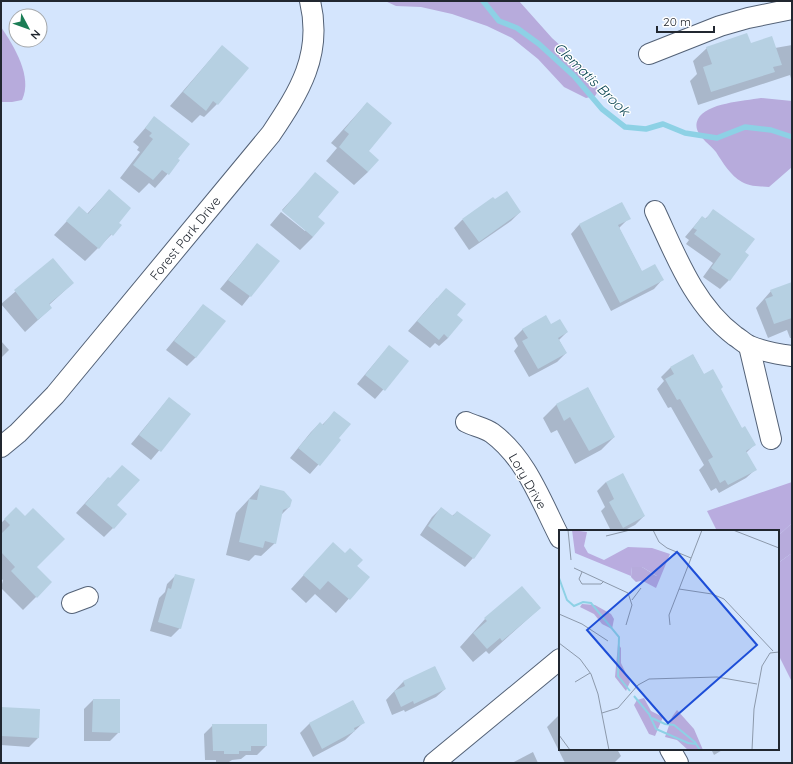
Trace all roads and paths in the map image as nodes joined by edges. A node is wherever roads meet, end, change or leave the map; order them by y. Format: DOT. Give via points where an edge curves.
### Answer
graph roads {
  1 [pos="310,1"];
  2 [pos="792,9"];
  3 [pos="649,54"];
  4 [pos="654,211"];
  5 [pos="749,346"];
  6 [pos="792,356"];
  7 [pos="466,422"];
  8 [pos="771,439"];
  9 [pos="1,447"];
  10 [pos="559,536"];
  11 [pos="559,660"];
  12 [pos="671,750"];
  13 [pos="434,763"];
  14 [pos="678,763"];
  1 -- 9 [label="street, Forest Park Drive" via="314,14 312,50 306,73 296,96 271,134 54,395"];
  2 -- 3 [label="street" via="720,26"];
  4 -- 5 [label="street" via="703,304 723,326"];
  5 -- 6 [label="street"];
  5 -- 8 [label="street"];
  7 -- 10 [label="street, Lory Drive" via="490,432 508,447 522,465"];
  11 -- 13 [label="street"];
  12 -- 14 [label="street"];
}
